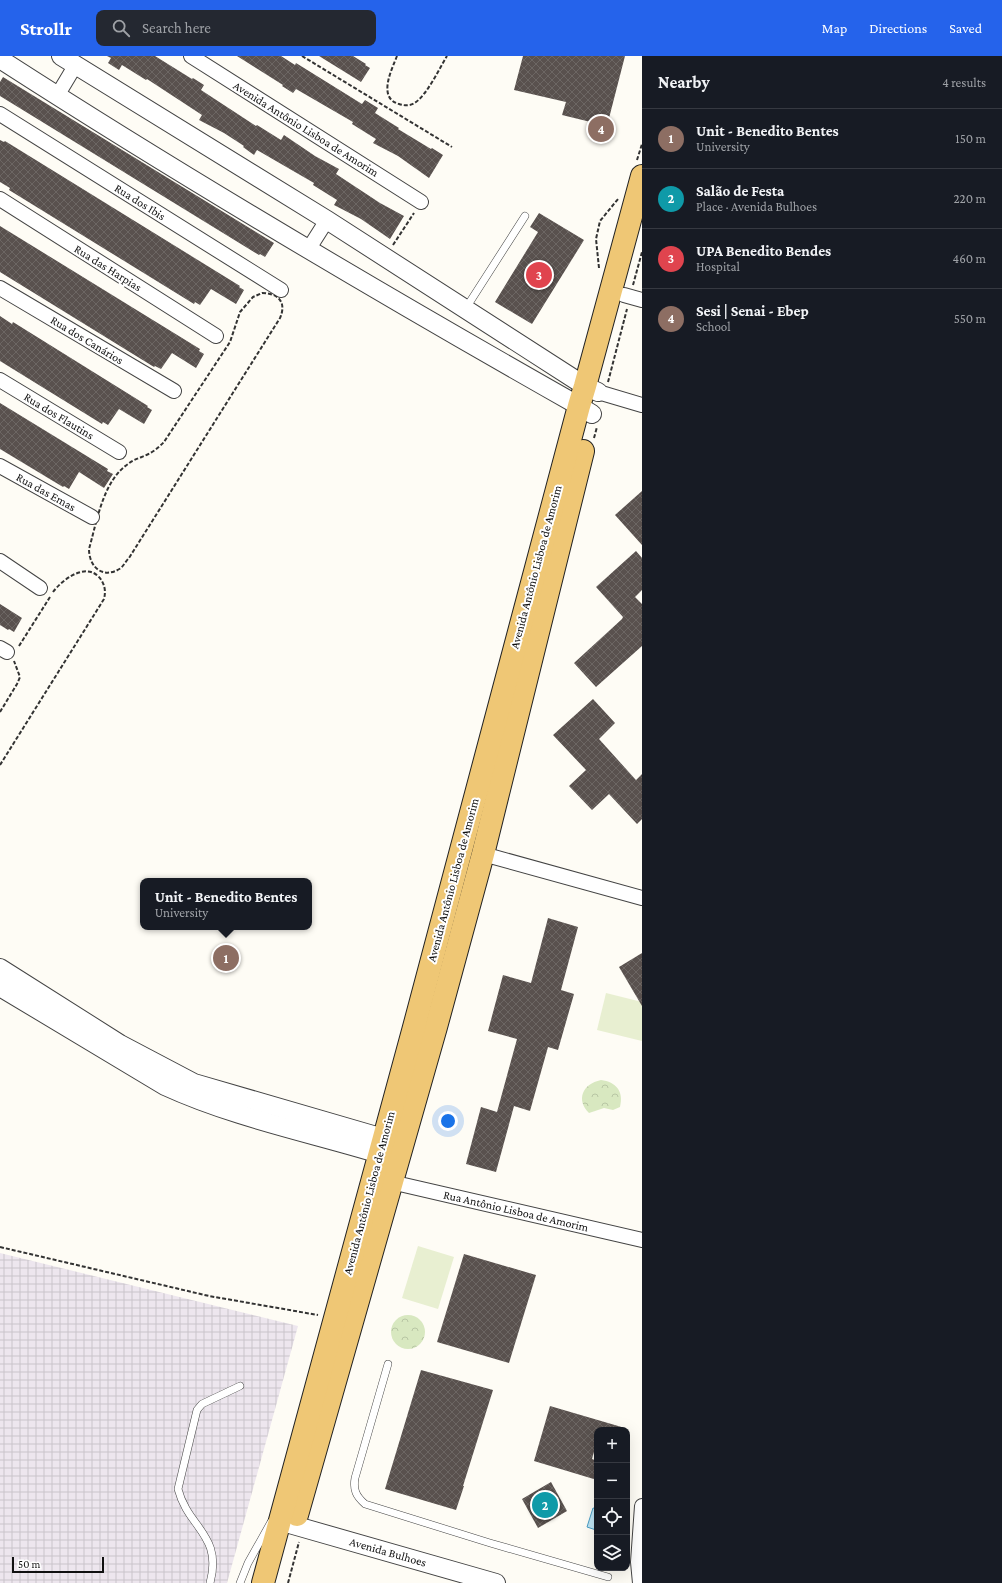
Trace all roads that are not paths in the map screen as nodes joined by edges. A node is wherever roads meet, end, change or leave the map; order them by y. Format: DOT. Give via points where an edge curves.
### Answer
graph roads {
  1 [pos="192,56"];
  2 [pos="0,59"];
  3 [pos="68,61"];
  4 [pos="57,96"];
  5 [pos="0,114"];
  6 [pos="642,176"];
  7 [pos="0,200"];
  8 [pos="421,202"];
  9 [pos="525,216"];
  10 [pos="327,220"];
  11 [pos="642,231"];
  12 [pos="308,250"];
  13 [pos="0,288"];
  14 [pos="281,290"];
  15 [pos="633,297"];
  16 [pos="465,309"];
  17 [pos="216,336"];
  18 [pos="0,380"];
  19 [pos="174,392"];
  20 [pos="588,400"];
  21 [pos="642,405"];
  22 [pos="119,452"];
  23 [pos="0,466"];
  24 [pos="94,519"];
  25 [pos="0,561"];
  26 [pos="40,588"];
  27 [pos="482,854"];
  28 [pos="642,898"];
  29 [pos="0,968"];
  30 [pos="0,987"];
  31 [pos="95,1036"];
  32 [pos="391,1148"];
  33 [pos="391,1182"];
  34 [pos="642,1240"];
  35 [pos="388,1364"];
  36 [pos="240,1386"];
  37 [pos="642,1506"];
  38 [pos="286,1516"];
  39 [pos="608,1577"];
  40 [pos="210,1583"];
  41 [pos="240,1583"];
  42 [pos="263,1583"];
  43 [pos="277,1583"];
  44 [pos="496,1583"];
  45 [pos="640,1583"];
  1 -- 8 [label="street, Avenida Antônio Lisboa de Amorim"];
  2 -- 4 [label="street"];
  3 -- 4 [label="street"];
  3 -- 10 [label="street"];
  4 -- 12 [label="street"];
  5 -- 14 [label="street, Rua dos Ibis"];
  6 -- 20 [label="main road, Avenida Antônio Lisboa de Amorim"];
  7 -- 17 [label="street, Rua das Harpias"];
  9 -- 16 [label="lane"];
  10 -- 12 [label="street"];
  10 -- 16 [label="street"];
  11 -- 15 [label="main road, Avenida Antônio Lisboa de Amorim"];
  12 -- 20 [label="street"];
  13 -- 19 [label="street, Rua dos Canários"];
  15 -- 20 [label="main road, Avenida Antônio Lisboa de Amorim"];
  16 -- 20 [label="street"];
  18 -- 22 [label="street, Rua dos Flautins"];
  20 -- 21 [label="street"];
  20 -- 27 [label="main road, Avenida Antônio Lisboa de Amorim"];
  20 -- 32 [label="main road, Avenida Antônio Lisboa de Amorim"];
  23 -- 24 [label="street, Rua das Emas"];
  25 -- 26 [label="street"];
  27 -- 28 [label="street"];
  27 -- 32 [label="main road, Avenida Antônio Lisboa de Amorim" via="438,1020"];
  29 -- 31 [label="street"];
  30 -- 31 [label="street"];
  31 -- 32 [label="street" via="165,1086 181,1093 245,1116"];
  32 -- 33 [label="main road, Avenida Antônio Lisboa de Amorim"];
  32 -- 38 [label="main road, Avenida Antônio Lisboa de Amorim" via="335,1318"];
  33 -- 34 [label="street, Rua Antônio Lisboa de Amorim"];
  33 -- 38 [label="main road, Avenida Antônio Lisboa de Amorim"];
  35 -- 39 [label="lane" via="355,1478 356,1496 365,1504"];
  36 -- 40 [label="lane" via="202,1404 197,1410 178,1489 181,1500 210,1545 214,1570"];
  37 -- 45 [label="street" via="638,1562"];
  38 -- 41 [label="lane" via="263,1534"];
  38 -- 42 [label="main road, Avenida Antônio Lisboa de Amorim"];
  38 -- 43 [label="main road, Avenida Antônio Lisboa de Amorim"];
  38 -- 44 [label="street, Avenida Bulhoes"];
}
